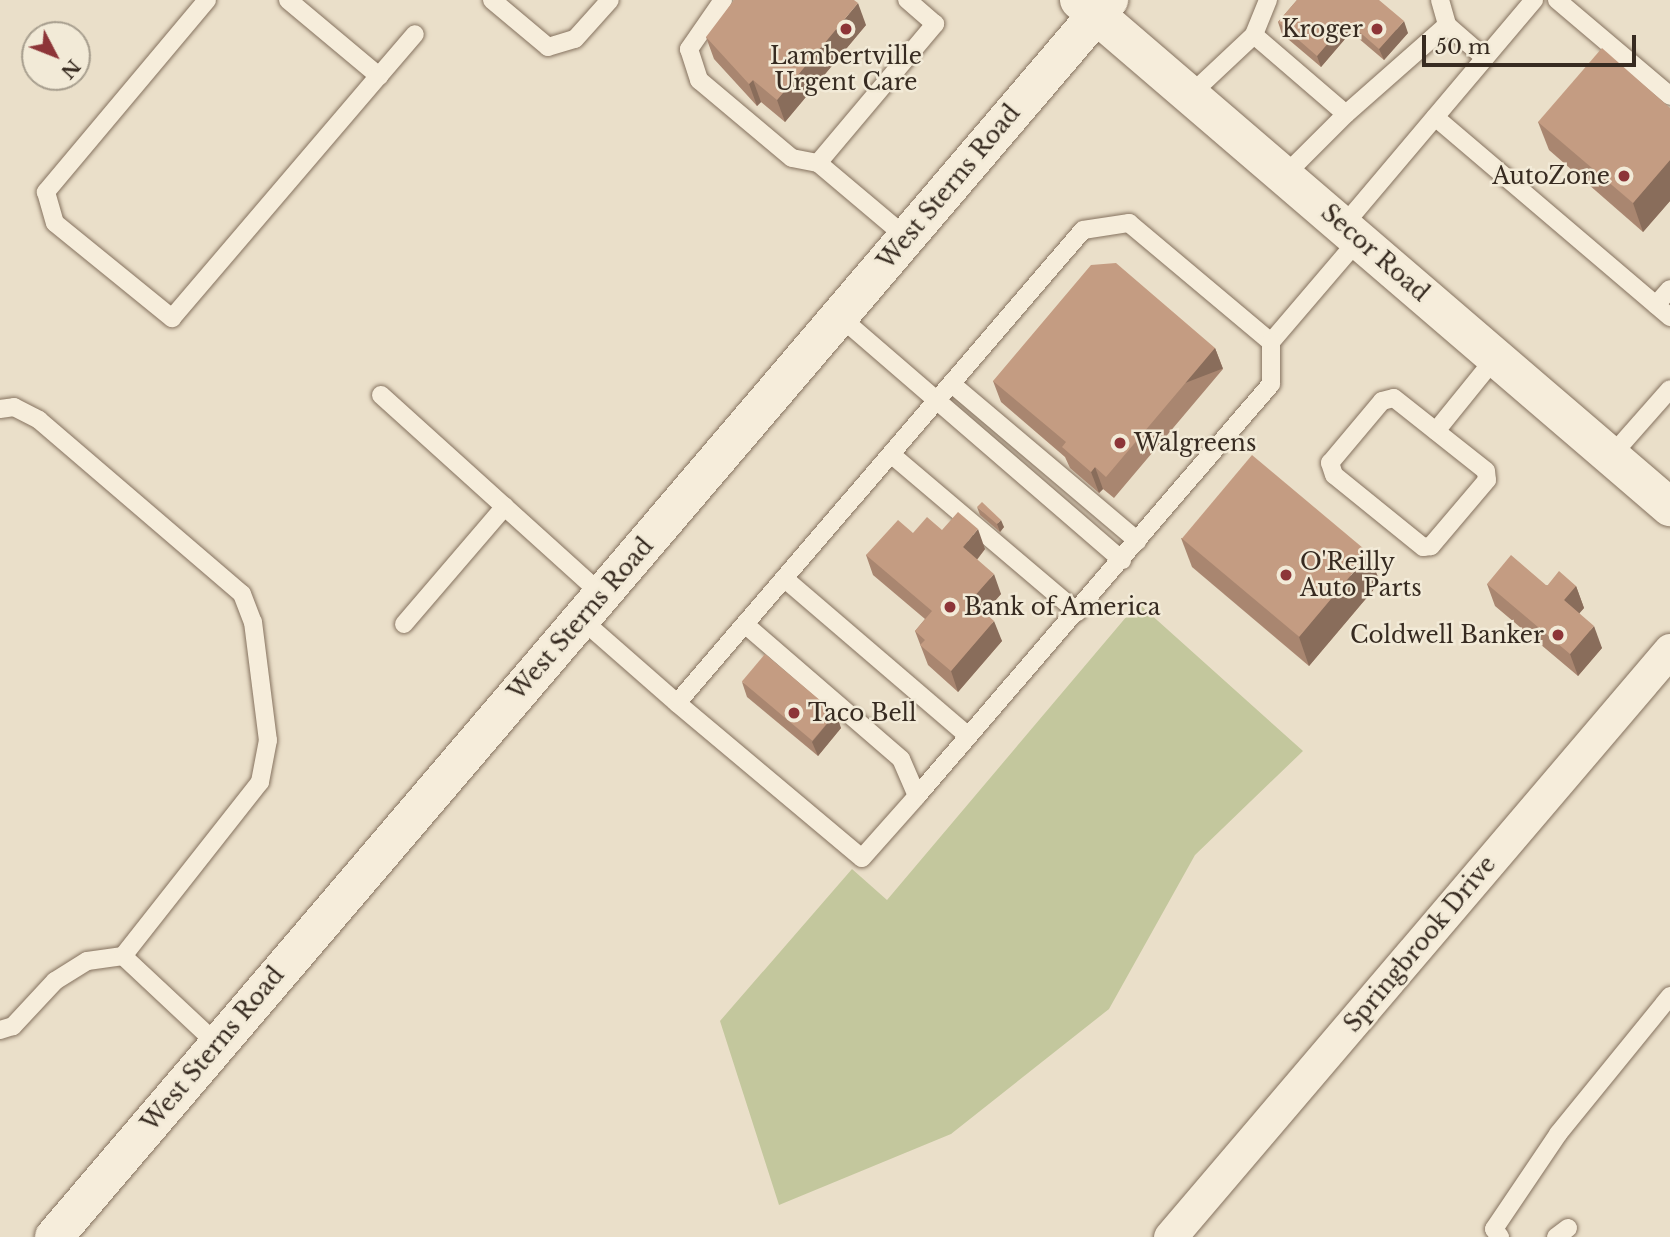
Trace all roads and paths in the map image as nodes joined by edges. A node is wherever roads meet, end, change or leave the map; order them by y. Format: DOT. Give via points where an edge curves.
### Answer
graph roads {
  1 [pos="207,0"];
  2 [pos="288,0"];
  3 [pos="492,0"];
  4 [pos="610,0"];
  5 [pos="723,0"];
  6 [pos="907,0"];
  7 [pos="1268,0"];
  8 [pos="1440,0"];
  9 [pos="1534,0"];
  10 [pos="1558,0"];
  11 [pos="1095,5"];
  12 [pos="1447,25"];
  13 [pos="415,34"];
  14 [pos="1254,35"];
  15 [pos="1485,58"];
  16 [pos="379,76"];
  17 [pos="1190,95"];
  18 [pos="1670,96"];
  19 [pos="1346,114"];
  20 [pos="1435,117"];
  21 [pos="818,163"];
  22 [pos="1284,176"];
  23 [pos="1351,232"];
  24 [pos="906,237"];
  25 [pos="1670,289"];
  26 [pos="1663,311"];
  27 [pos="839,316"];
  28 [pos="1271,342"];
  29 [pos="1496,357"];
  30 [pos="952,384"];
  31 [pos="1670,389"];
  32 [pos="380,395"];
  33 [pos="937,401"];
  34 [pos="0,409"];
  35 [pos="1436,431"];
  36 [pos="892,455"];
  37 [pos="1611,456"];
  38 [pos="505,506"];
  39 [pos="1670,507"];
  40 [pos="1138,541"];
  41 [pos="1122,560"];
  42 [pos="785,579"];
  43 [pos="592,607"];
  44 [pos="1077,612"];
  45 [pos="404,624"];
  46 [pos="746,625"];
  47 [pos="1670,650"];
  48 [pos="677,703"];
  49 [pos="968,736"];
  50 [pos="917,796"];
  51 [pos="123,956"];
  52 [pos="1670,996"];
  53 [pos="0,1030"];
  54 [pos="217,1044"];
  55 [pos="54,1237"];
  56 [pos="1170,1237"];
  57 [pos="1500,1237"];
  1 -- 16 [label="lane" via="46,192 55,223 172,318"];
  2 -- 16 [label="lane"];
  3 -- 4 [label="lane" via="548,47 575,39"];
  5 -- 21 [label="lane" via="689,49 699,80 792,158"];
  6 -- 21 [label="lane" via="935,24"];
  7 -- 14 [label="lane"];
  8 -- 12 [label="lane"];
  9 -- 15 [label="lane"];
  10 -- 18 [label="lane"];
  11 -- 17 [label="main road, Secor Road"];
  11 -- 24 [label="main road, West Sterns Road"];
  12 -- 15 [label="lane"];
  12 -- 19 [label="lane"];
  13 -- 16 [label="lane"];
  14 -- 17 [label="lane"];
  14 -- 19 [label="lane"];
  15 -- 20 [label="lane"];
  17 -- 22 [label="main road, Secor Road"];
  19 -- 22 [label="lane"];
  20 -- 23 [label="lane"];
  20 -- 26 [label="lane"];
  21 -- 24 [label="lane"];
  22 -- 23 [label="main road, Secor Road"];
  23 -- 28 [label="lane"];
  23 -- 29 [label="main road, Secor Road"];
  24 -- 27 [label="main road, West Sterns Road"];
  25 -- 26 [label="lane"];
  27 -- 33 [label="lane"];
  27 -- 43 [label="main road, West Sterns Road"];
  28 -- 30 [label="lane" via="1129,223 1083,230"];
  28 -- 40 [label="lane" via="1271,384"];
  29 -- 35 [label="lane"];
  29 -- 37 [label="main road, Secor Road"];
  30 -- 33 [label="lane"];
  30 -- 40 [label="lane"];
  31 -- 37 [label="lane"];
  32 -- 38 [label="lane"];
  33 -- 36 [label="lane"];
  33 -- 41 [label="lane"];
  34 -- 51 [label="lane" via="14,407 39,420 242,594 253,622 268,740 260,782"];
  35 -- 35 [label="lane" via="1486,471 1488,480 1431,546 1423,547 1334,475 1330,463 1382,401 1394,398"];
  36 -- 42 [label="lane"];
  36 -- 44 [label="lane"];
  37 -- 39 [label="main road, Secor Road"];
  38 -- 43 [label="lane"];
  38 -- 45 [label="lane"];
  40 -- 41 [label="lane"];
  41 -- 44 [label="lane"];
  42 -- 46 [label="lane"];
  42 -- 49 [label="lane"];
  43 -- 48 [label="lane"];
  43 -- 54 [label="main road, West Sterns Road"];
  44 -- 49 [label="lane"];
  46 -- 48 [label="lane"];
  46 -- 50 [label="lane" via="901,760"];
  47 -- 56 [label="street, Springbrook Drive"];
  48 -- 50 [label="lane" via="862,858"];
  49 -- 50 [label="lane"];
  51 -- 53 [label="lane" via="87,961 55,981 13,1026"];
  51 -- 54 [label="lane"];
  52 -- 57 [label="lane" via="1558,1134 1494,1229"];
  54 -- 55 [label="main road, West Sterns Road"];
}
